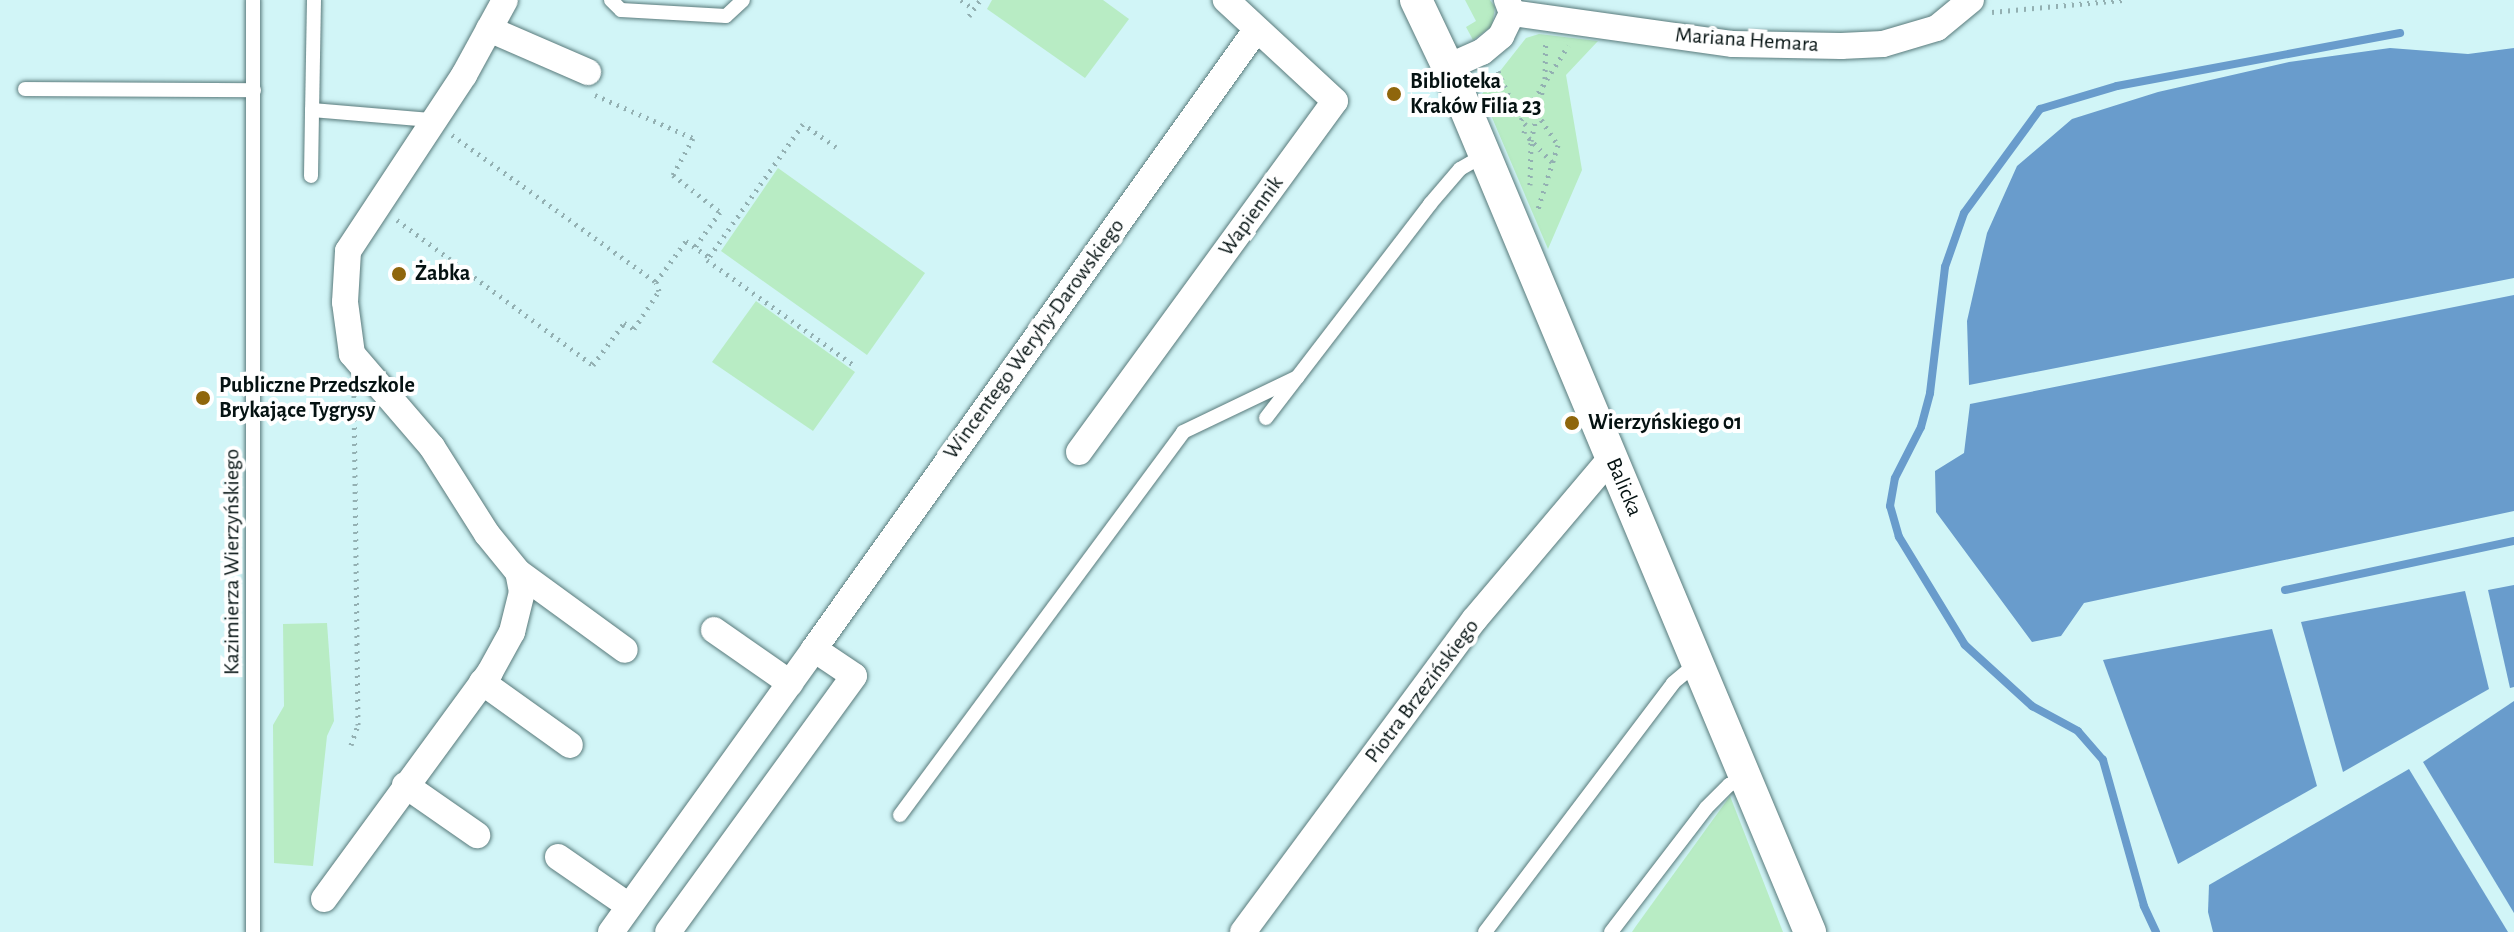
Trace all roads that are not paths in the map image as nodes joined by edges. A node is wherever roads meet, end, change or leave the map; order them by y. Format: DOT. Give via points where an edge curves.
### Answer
graph roads {
  1 [pos="253,0"];
  2 [pos="314,0"];
  3 [pos="505,0"];
  4 [pos="611,0"];
  5 [pos="743,0"];
  6 [pos="1226,0"];
  7 [pos="1416,0"];
  8 [pos="1510,7"];
  9 [pos="1963,7"];
  10 [pos="489,29"];
  11 [pos="1256,30"];
  12 [pos="1448,67"];
  13 [pos="588,72"];
  14 [pos="25,89"];
  15 [pos="254,90"];
  16 [pos="312,110"];
  17 [pos="431,120"];
  18 [pos="1484,155"];
  19 [pos="311,176"];
  20 [pos="1298,377"];
  21 [pos="1266,418"];
  22 [pos="1079,452"];
  23 [pos="1611,458"];
  24 [pos="518,572"];
  25 [pos="714,630"];
  26 [pos="814,649"];
  27 [pos="625,650"];
  28 [pos="1697,663"];
  29 [pos="482,682"];
  30 [pos="790,683"];
  31 [pos="570,745"];
  32 [pos="1745,777"];
  33 [pos="405,785"];
  34 [pos="900,815"];
  35 [pos="477,835"];
  36 [pos="558,857"];
  37 [pos="324,899"];
  38 [pos="629,906"];
  39 [pos="253,932"];
  40 [pos="611,932"];
  41 [pos="668,932"];
  42 [pos="1243,932"];
  43 [pos="1485,932"];
  44 [pos="1611,932"];
  45 [pos="1810,932"];
  1 -- 15 [label="lane, Kazimierza Wierzyńskiego"];
  2 -- 16 [label="lane"];
  3 -- 10 [label="street"];
  4 -- 5 [label="lane" via="621,10 726,16"];
  6 -- 11 [label="street, Wapiennik"];
  7 -- 12 [label="street, Balicka"];
  8 -- 9 [label="street, Mariana Hemara" via="1733,44 1841,46 1897,40 1937,28"];
  8 -- 12 [label="street, Mariana Hemara" via="1493,45"];
  10 -- 13 [label="street"];
  10 -- 17 [label="street"];
  11 -- 22 [label="street, Wapiennik" via="1335,101"];
  11 -- 26 [label="street, Wincentego Weryhy-Darowskiego"];
  12 -- 18 [label="street, Balicka"];
  14 -- 15 [label="lane"];
  15 -- 39 [label="lane, Kazimierza Wierzyńskiego"];
  16 -- 17 [label="lane"];
  16 -- 19 [label="lane"];
  17 -- 24 [label="street" via="348,251 345,302 352,354 432,447 487,534"];
  18 -- 20 [label="lane" via="1454,175"];
  18 -- 23 [label="street, Balicka"];
  20 -- 21 [label="lane"];
  20 -- 34 [label="lane" via="1183,432"];
  23 -- 28 [label="street, Balicka"];
  23 -- 42 [label="street, Piotra Brzezińskiego" via="1474,620"];
  24 -- 27 [label="street"];
  24 -- 29 [label="street" via="522,592 512,632"];
  25 -- 30 [label="street"];
  26 -- 30 [label="street, Wincentego Weryhy-Darowskiego"];
  26 -- 41 [label="street" via="854,676"];
  28 -- 32 [label="street, Balicka"];
  28 -- 43 [label="lane" via="1673,683"];
  29 -- 31 [label="street"];
  29 -- 33 [label="street"];
  30 -- 38 [label="street, Wincentego Weryhy-Darowskiego"];
  32 -- 44 [label="lane" via="1706,808"];
  32 -- 45 [label="street, Balicka"];
  33 -- 35 [label="street"];
  33 -- 37 [label="street"];
  36 -- 38 [label="street"];
  38 -- 40 [label="street, Wincentego Weryhy-Darowskiego"];
}
